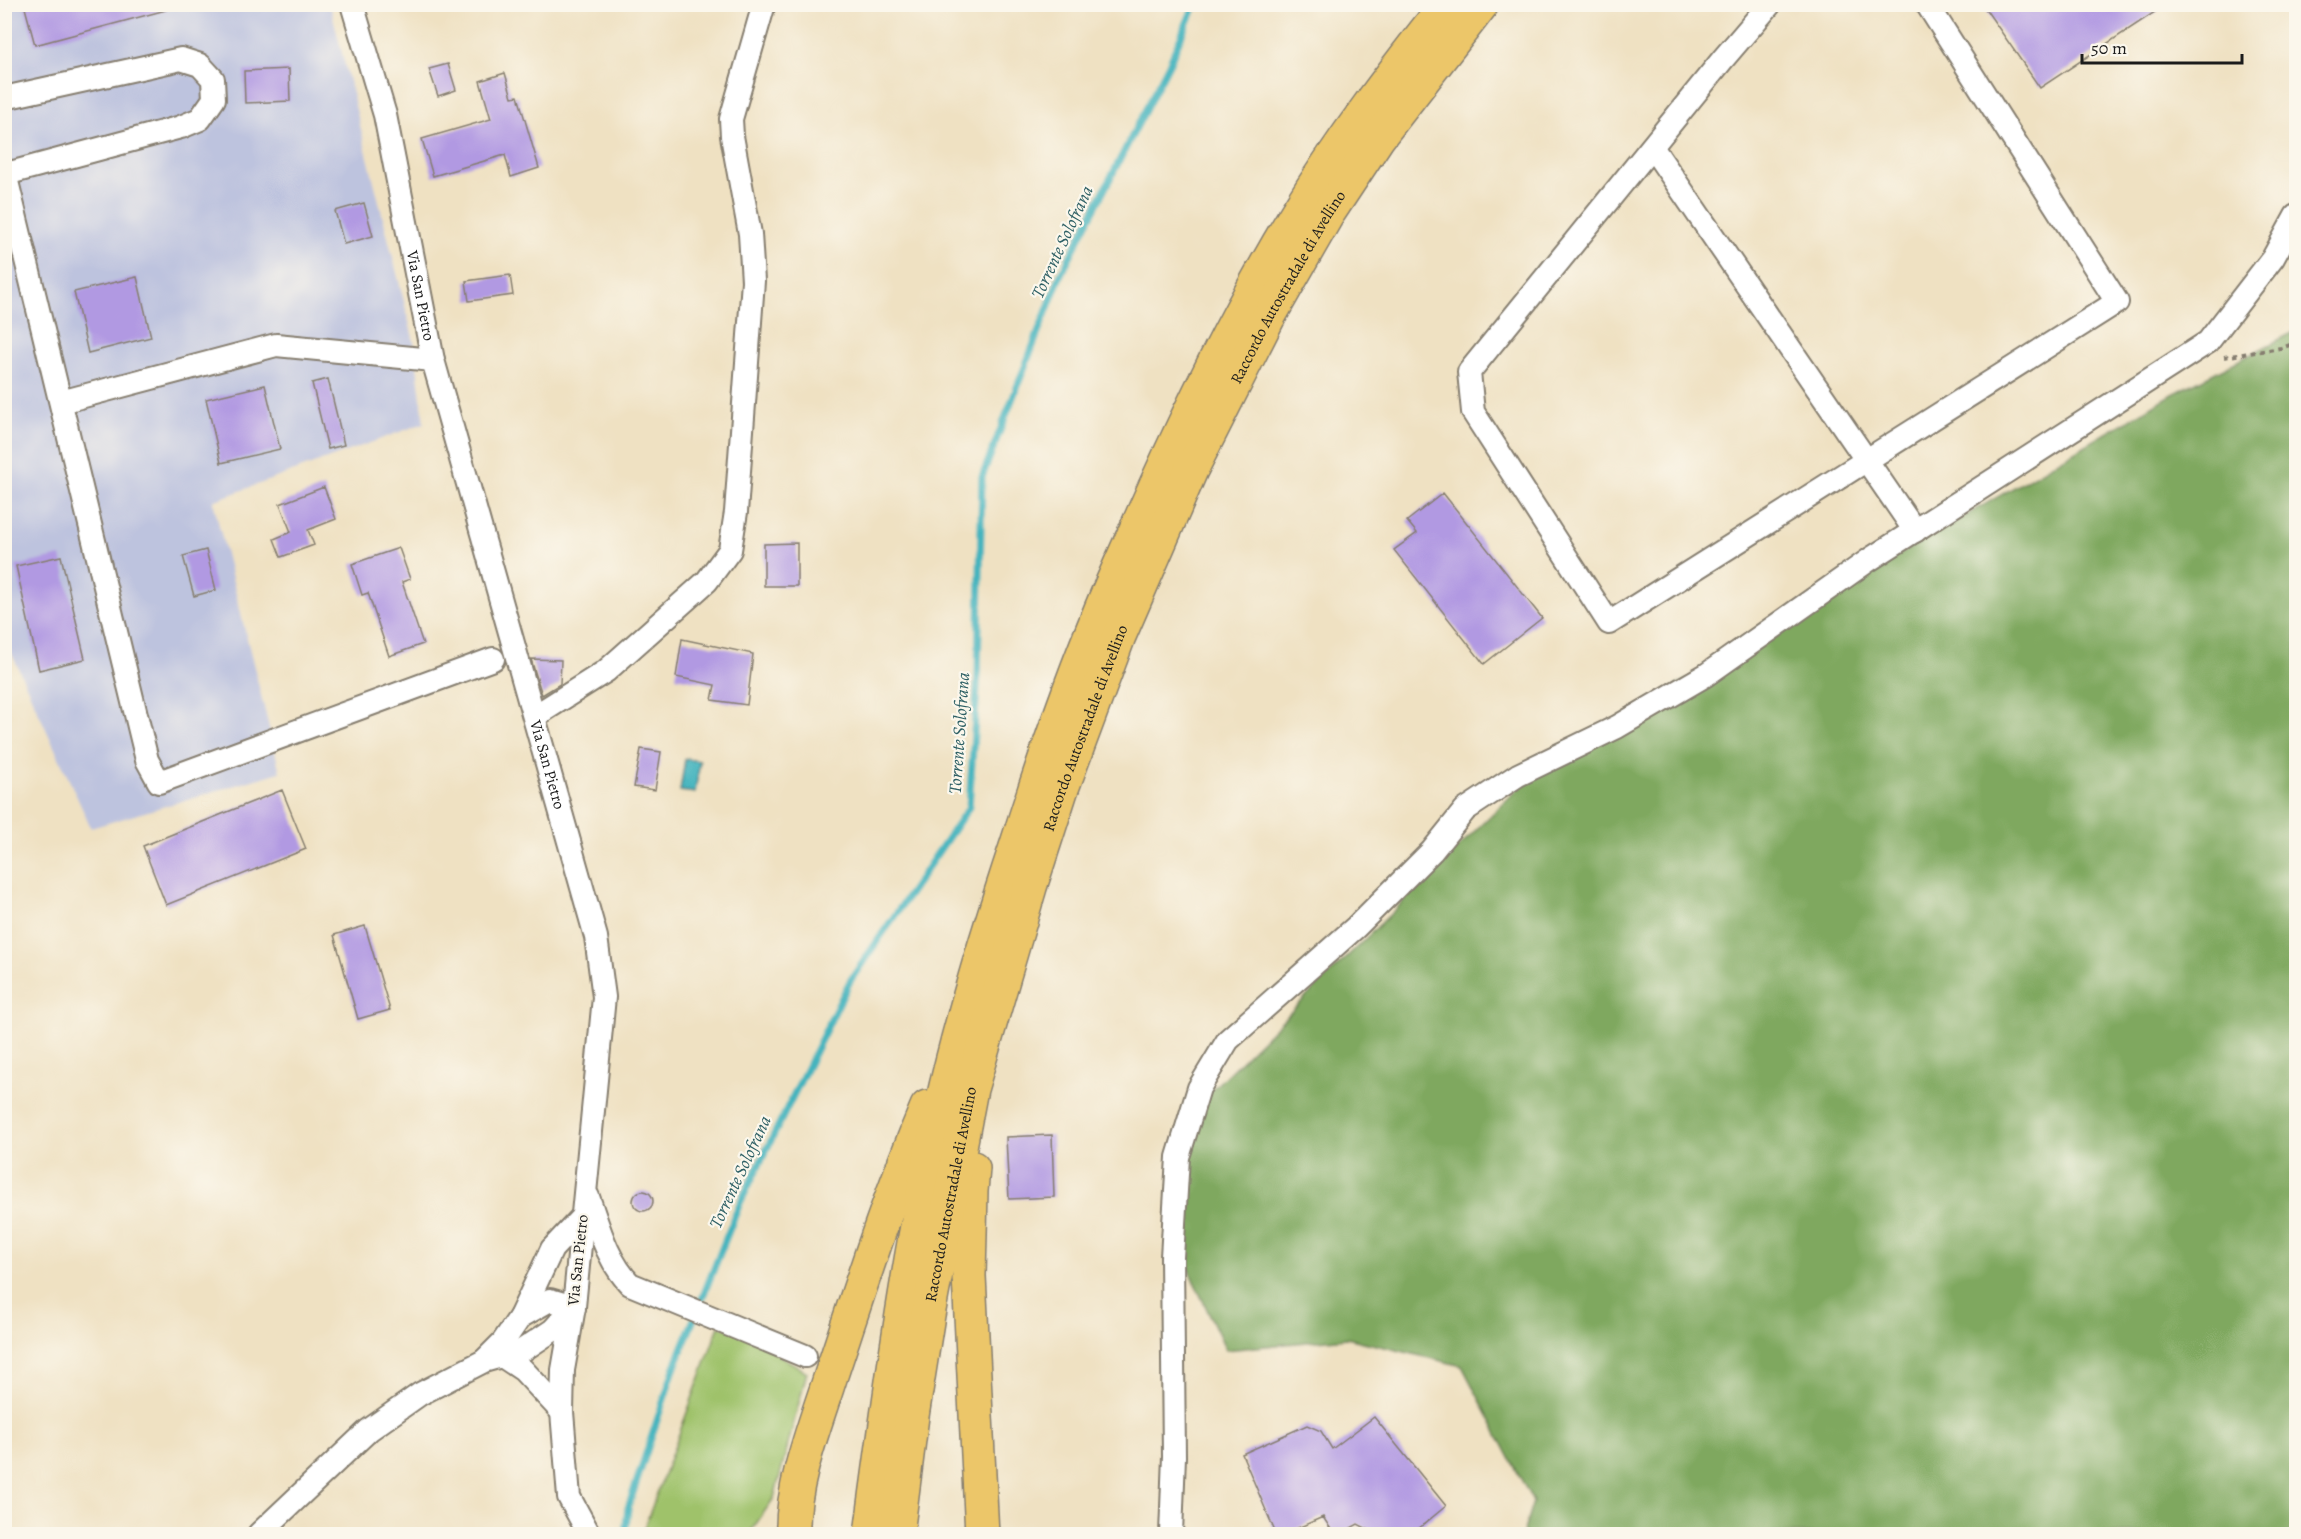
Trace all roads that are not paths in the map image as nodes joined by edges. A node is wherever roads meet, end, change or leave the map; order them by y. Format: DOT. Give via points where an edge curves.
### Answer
graph roads {
  1 [pos="352,4"];
  2 [pos="764,4"];
  3 [pos="1447,4"];
  4 [pos="1482,4"];
  5 [pos="1770,4"];
  6 [pos="1927,4"];
  7 [pos="4,98"];
  8 [pos="1652,147"];
  9 [pos="5,172"];
  10 [pos="2296,216"];
  11 [pos="433,360"];
  12 [pos="61,402"];
  13 [pos="1866,460"];
  14 [pos="1915,531"];
  15 [pos="493,659"];
  16 [pos="535,716"];
  17 [pos="1001,983"];
  18 [pos="963,1020"];
  19 [pos="585,1190"];
  20 [pos="583,1216"];
  21 [pos="574,1307"];
  22 [pos="520,1317"];
  23 [pos="805,1356"];
  24 [pos="493,1358"];
  25 [pos="562,1412"];
  26 [pos="788,1528"];
  27 [pos="259,1534"];
  28 [pos="589,1534"];
  29 [pos="871,1534"];
  30 [pos="897,1534"];
  31 [pos="982,1534"];
  32 [pos="1171,1534"];
  1 -- 11 [label="street, Via San Pietro" via="385,115"];
  2 -- 16 [label="street" via="731,119 750,234 753,281 730,550 707,581 613,665"];
  3 -- 18 [label="highway, Raccordo Autostradale di Avellino" via="1343,141 1297,213 1174,446 1101,608 1070,689 1013,854"];
  4 -- 17 [label="highway, Raccordo Autostradale di Avellino" via="1378,138 1327,215 1268,318 1191,470 1119,636 1061,791"];
  5 -- 8 [label="street"];
  6 -- 13 [label="street" via="2117,302"];
  7 -- 9 [label="street" via="181,59 200,65 213,79 214,99 201,119 181,127"];
  8 -- 13 [label="street"];
  8 -- 13 [label="street" via="1469,372 1473,412 1609,623"];
  9 -- 12 [label="street"];
  10 -- 14 [label="street" via="2273,258 2208,342"];
  11 -- 12 [label="street" via="276,345"];
  11 -- 16 [label="street, Via San Pietro"];
  12 -- 15 [label="street" via="147,760 159,782"];
  13 -- 14 [label="street"];
  14 -- 32 [label="street" via="1706,675 1617,727 1518,775 1465,810 1432,851 1356,927 1228,1040 1199,1088 1178,1157 1172,1257"];
  16 -- 19 [label="street, Via San Pietro" via="596,937 604,997"];
  17 -- 30 [label="highway, Raccordo Autostradale di Avellino" via="970,1089 939,1251"];
  17 -- 31 [label="highway" via="969,1220"];
  18 -- 26 [label="highway" via="906,1156 846,1330"];
  18 -- 29 [label="highway, Raccordo Autostradale di Avellino" via="939,1118 894,1360"];
  19 -- 20 [label="street, Via San Pietro"];
  19 -- 23 [label="street" via="611,1259 630,1284"];
  20 -- 21 [label="street, Via San Pietro"];
  20 -- 22 [label="street" via="552,1249"];
  21 -- 22 [label="street" via="550,1300"];
  21 -- 24 [label="street" via="554,1330 523,1350"];
  21 -- 25 [label="street, Via San Pietro" via="563,1370"];
  22 -- 24 [label="street"];
  24 -- 25 [label="street" via="523,1370"];
  24 -- 27 [label="street" via="420,1395 369,1430"];
  25 -- 28 [label="street, Via San Pietro" via="569,1497"];
}
